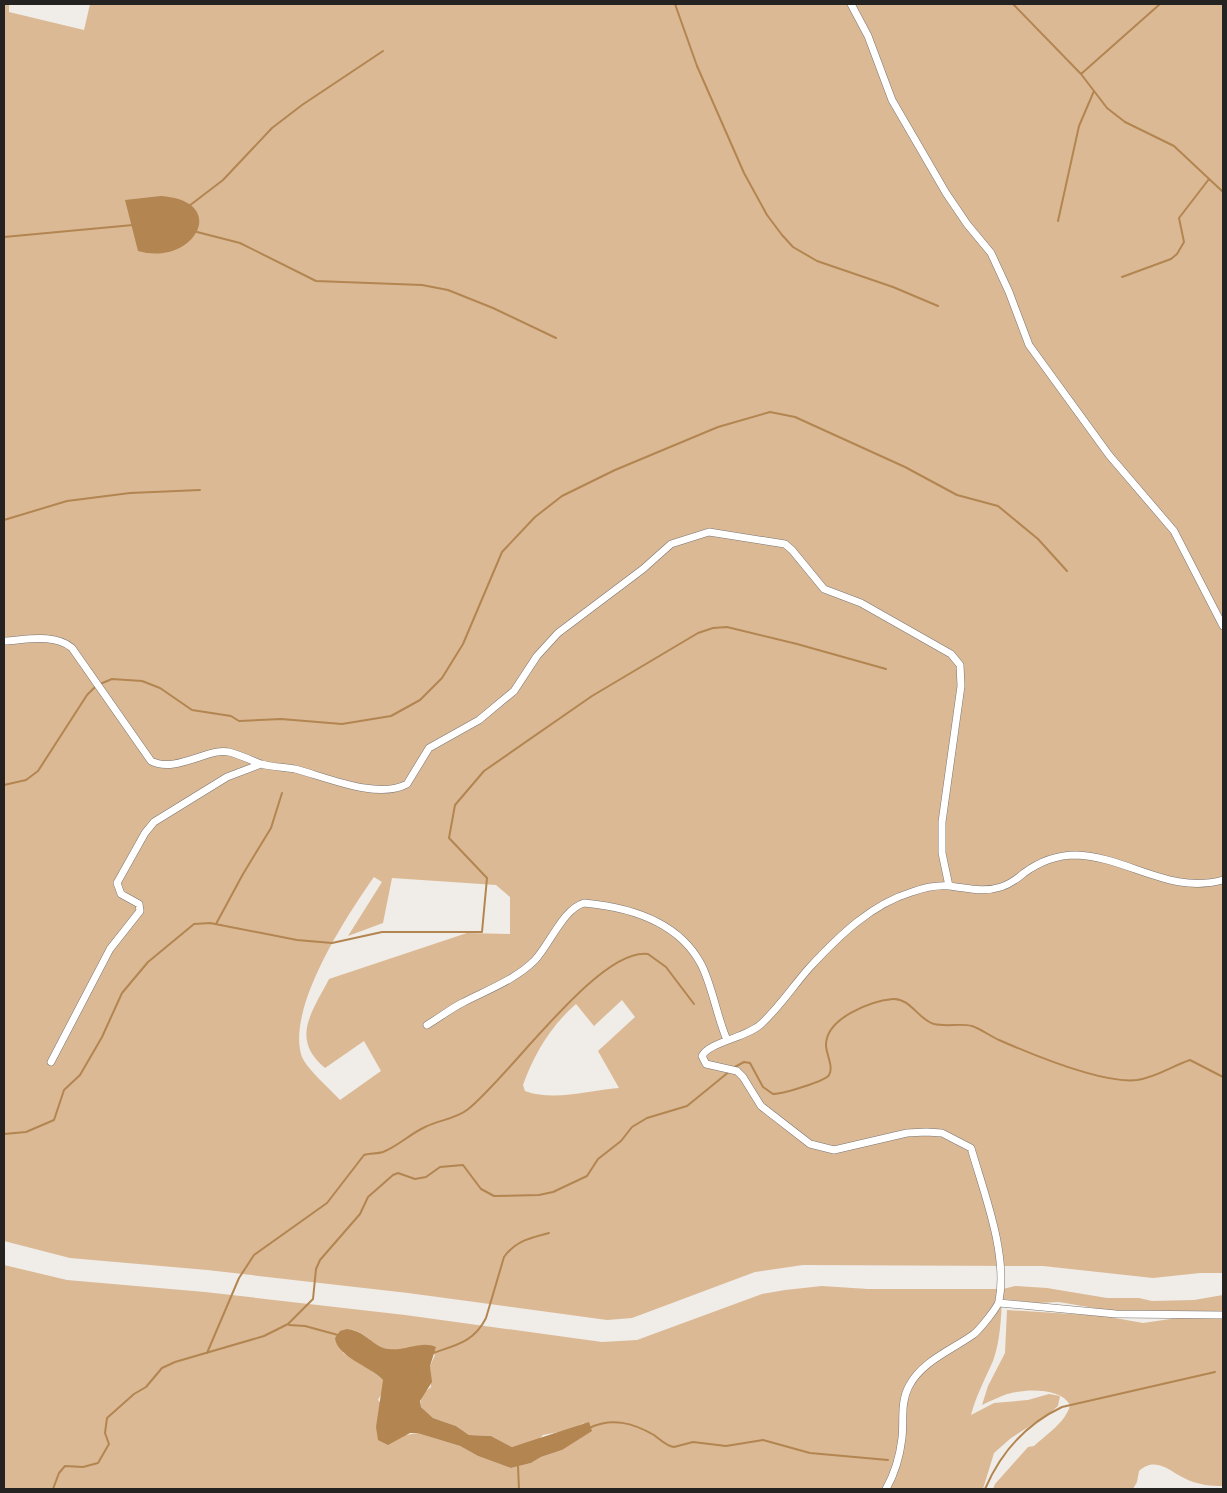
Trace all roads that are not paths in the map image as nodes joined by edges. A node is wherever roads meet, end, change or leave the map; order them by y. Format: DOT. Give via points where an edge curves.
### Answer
graph roads {
  1 [pos="851,4"];
  2 [pos="1223,626"];
  3 [pos="4,641"];
  4 [pos="261,764"];
  5 [pos="1223,880"];
  6 [pos="949,886"];
  7 [pos="427,1026"];
  8 [pos="727,1040"];
  9 [pos="52,1062"];
  10 [pos="999,1303"];
  11 [pos="1223,1315"];
  12 [pos="886,1489"];
  1 -- 2 [label="street" via="868,36 892,100 946,193 991,253 1029,345 1109,455 1174,531"];
  3 -- 4 [label="street" via="55,640 66,643 156,763 187,761 223,751"];
  4 -- 6 [label="street" via="295,769 361,787 401,787 413,777 429,748 493,710 514,691 547,644 671,544 709,532 776,542 792,550 824,589 861,603 910,630 951,654 960,665 961,686 941,842"];
  4 -- 9 [label="street" via="227,777 149,827 117,883 121,894 139,904 140,911 110,949"];
  5 -- 6 [label="street" via="1192,885 1097,858 1064,856 1043,863 1003,887 977,891"];
  6 -- 8 [label="street" via="913,892 877,907 810,967 759,1026 745,1035"];
  7 -- 8 [label="street" via="527,967 546,946 567,914 584,903 641,914 661,924 684,942 695,954 705,974"];
  8 -- 10 [label="street" via="704,1051 702,1060 714,1067 737,1071 761,1106 810,1144 834,1150 907,1133 926,1132 942,1133 971,1148 994,1230 1000,1268"];
  10 -- 11 [label="street" via="1116,1314"];
  10 -- 12 [label="street" via="975,1333 924,1367 910,1385 903,1406 902,1439"];
}
